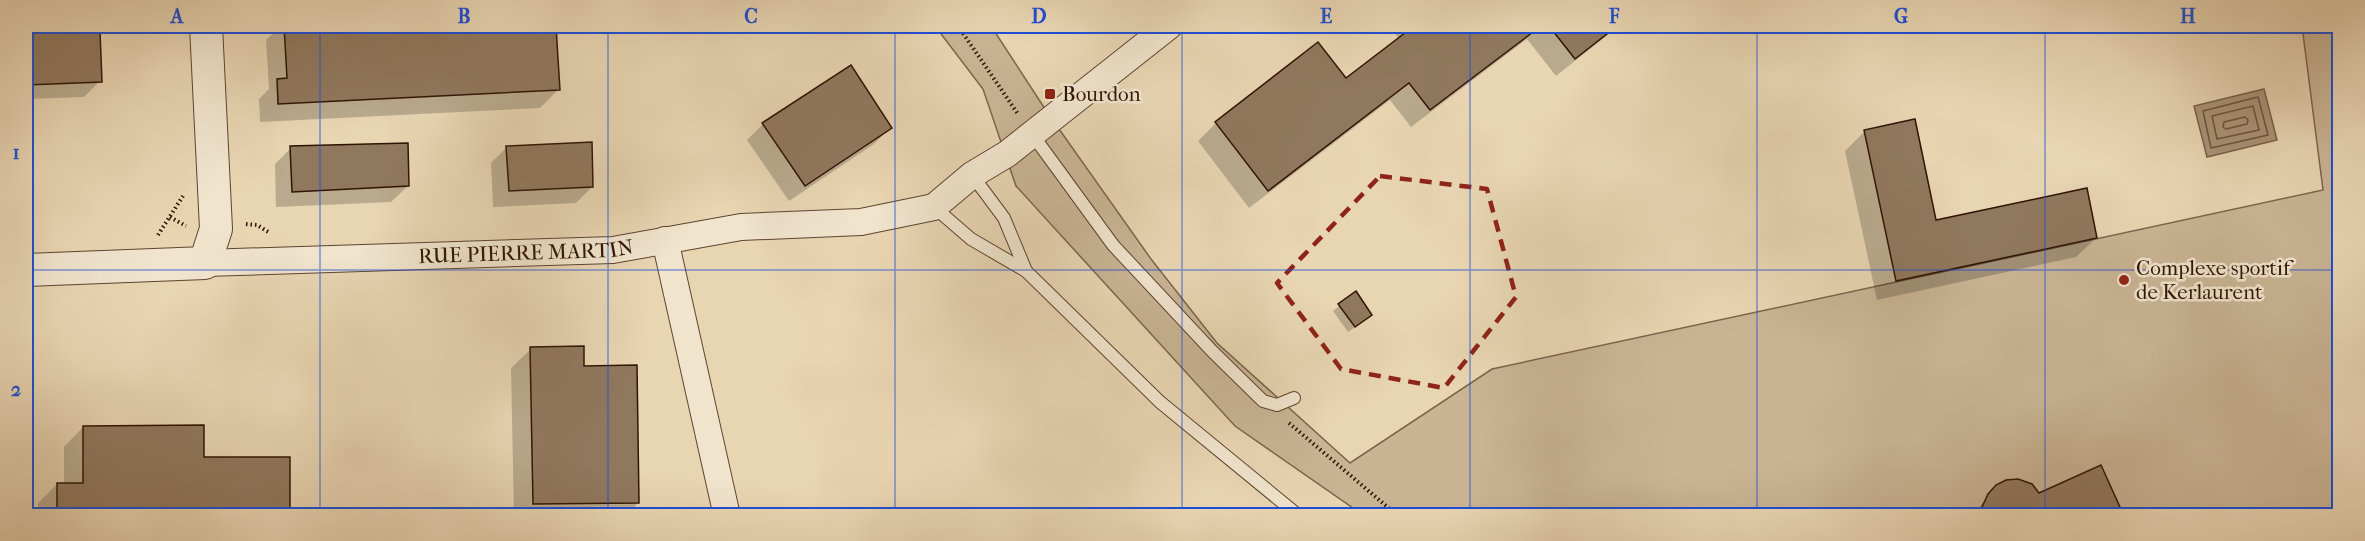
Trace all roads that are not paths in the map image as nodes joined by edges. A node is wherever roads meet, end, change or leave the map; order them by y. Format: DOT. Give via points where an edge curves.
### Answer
graph roads {
  1 [pos="206,26"];
  2 [pos="1169,26"];
  3 [pos="1032,134"];
  4 [pos="972,176"];
  5 [pos="934,207"];
  6 [pos="665,240"];
  7 [pos="205,263"];
  8 [pos="26,270"];
  9 [pos="1026,271"];
  10 [pos="1294,398"];
  11 [pos="727,516"];
  12 [pos="1299,516"];
  1 -- 7 [label="street" via="216,229"];
  2 -- 3 [label="street, RUE PIERRE MARTIN"];
  3 -- 4 [label="street, RUE PIERRE MARTIN"];
  3 -- 10 [label="lane" via="1113,245 1212,351 1263,401 1277,405"];
  4 -- 5 [label="street, RUE PIERRE MARTIN"];
  4 -- 9 [label="lane" via="1004,218"];
  5 -- 6 [label="street, RUE PIERRE MARTIN" via="861,222 741,227"];
  5 -- 9 [label="lane" via="971,239"];
  6 -- 7 [label="street, RUE PIERRE MARTIN" via="613,250"];
  6 -- 11 [label="street"];
  7 -- 8 [label="street, RUE PIERRE MARTIN"];
  9 -- 12 [label="lane" via="1160,402"];
}
